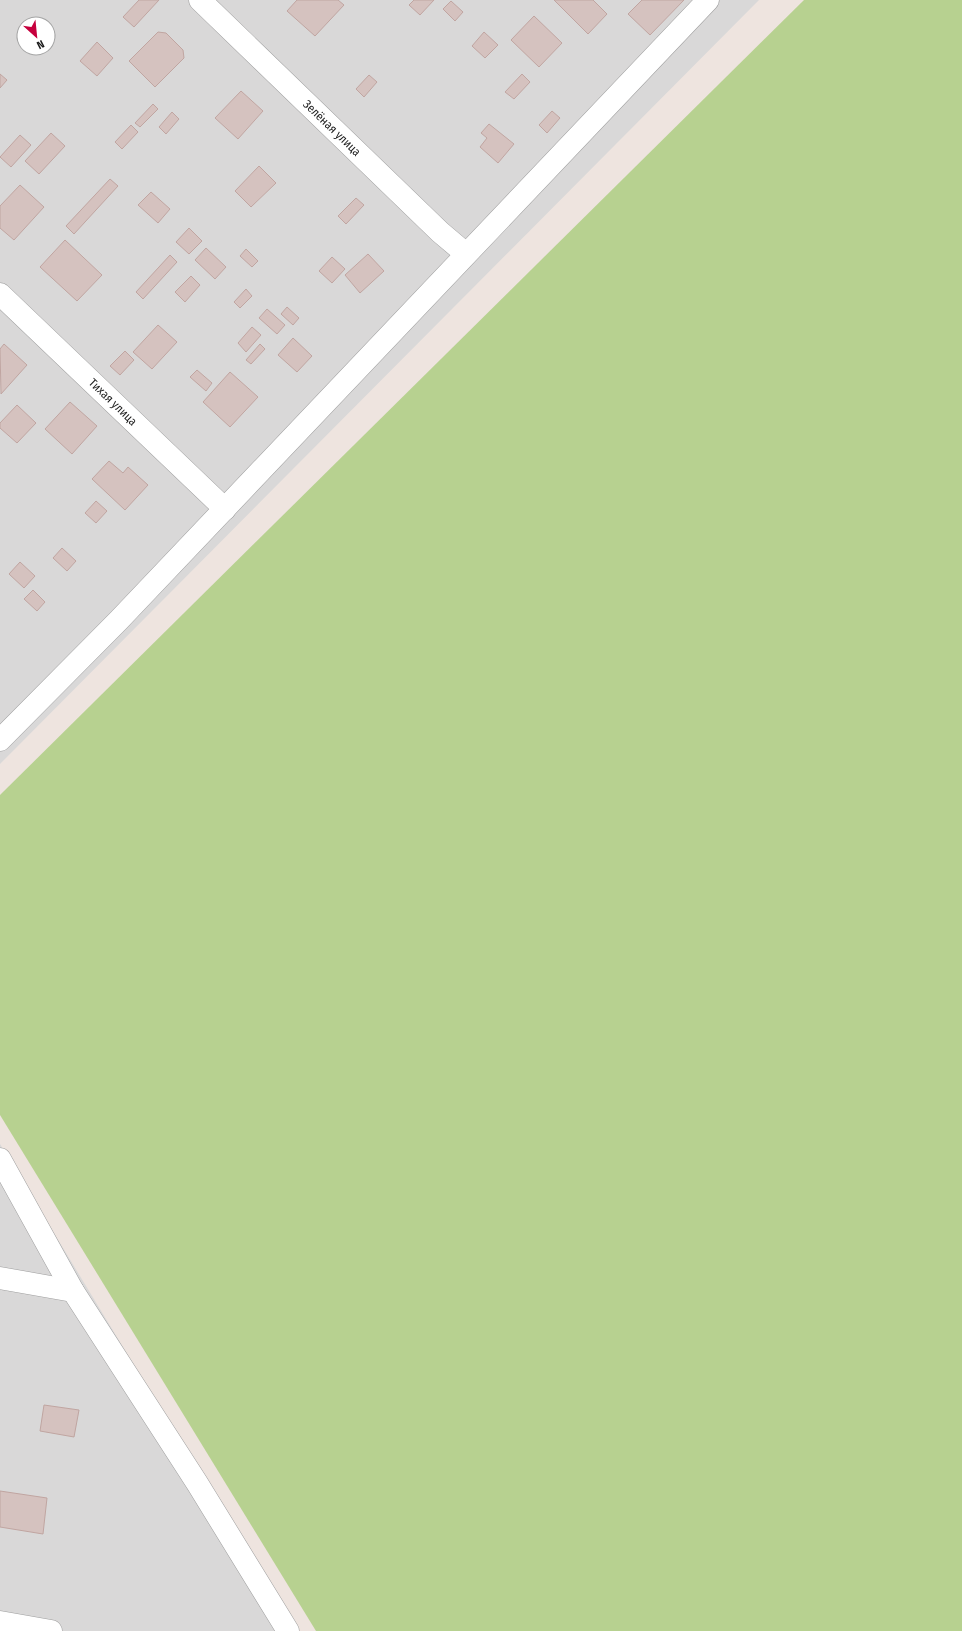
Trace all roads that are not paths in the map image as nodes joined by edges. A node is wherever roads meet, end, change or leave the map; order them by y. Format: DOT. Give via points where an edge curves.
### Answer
graph roads {
  1 [pos="200,0"];
  2 [pos="708,0"];
  3 [pos="466,254"];
  4 [pos="0,294"];
  5 [pos="225,509"];
  6 [pos="0,740"];
  7 [pos="0,1159"];
  8 [pos="0,1278"];
  9 [pos="73,1291"];
  10 [pos="0,1622"];
  11 [pos="51,1631"];
  12 [pos="288,1631"];
  1 -- 3 [label="street, Зелёная улица" via="440,232"];
  2 -- 3 [label="street"];
  3 -- 5 [label="street"];
  4 -- 5 [label="street, Тихая улица"];
  5 -- 6 [label="street"];
  7 -- 9 [label="street"];
  8 -- 9 [label="street"];
  9 -- 12 [label="street" via="197,1483"];
  10 -- 11 [label="street"];
}
